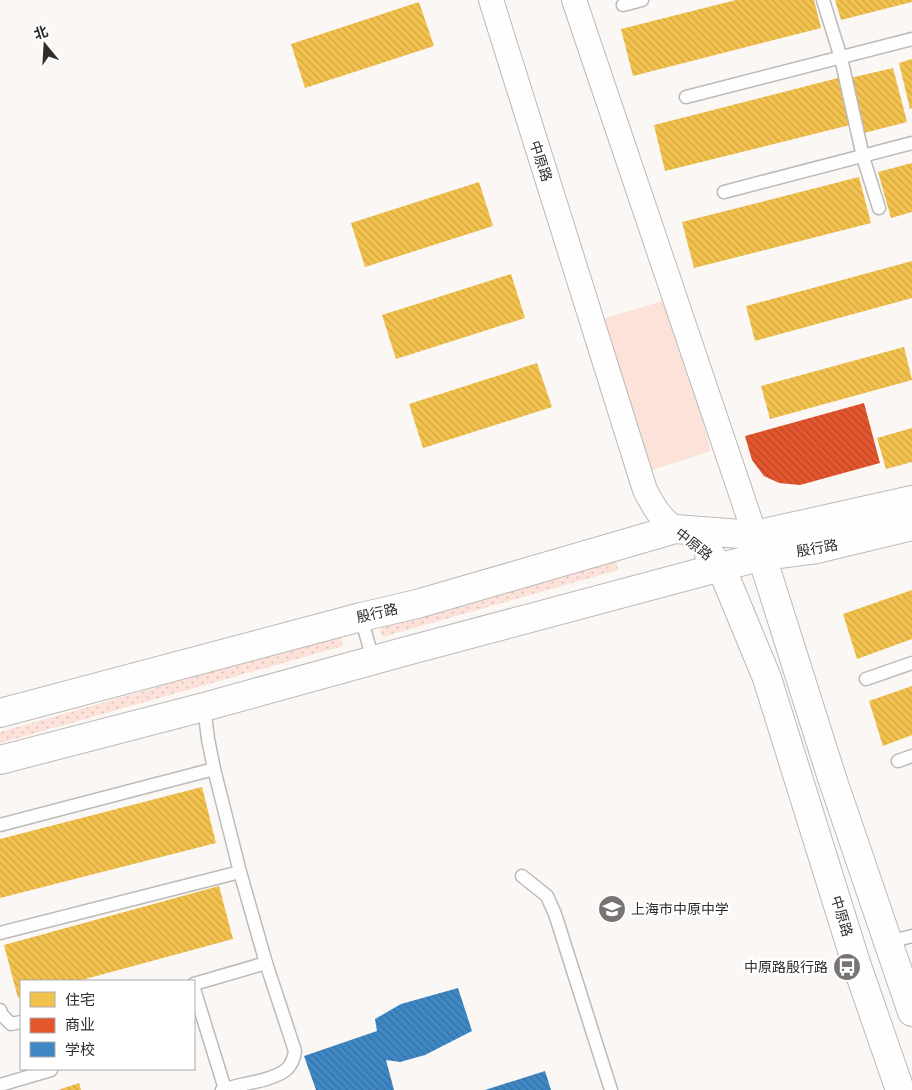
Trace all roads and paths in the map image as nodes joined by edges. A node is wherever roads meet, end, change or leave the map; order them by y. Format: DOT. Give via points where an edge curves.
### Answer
graph roads {
  1 [pos="491,0"];
  2 [pos="574,0"];
  3 [pos="642,0"];
  4 [pos="823,0"];
  5 [pos="623,5"];
  6 [pos="912,39"];
  7 [pos="841,58"];
  8 [pos="686,97"];
  9 [pos="912,143"];
  10 [pos="863,156"];
  11 [pos="724,192"];
  12 [pos="879,208"];
  13 [pos="912,500"];
  14 [pos="912,526"];
  15 [pos="675,530"];
  16 [pos="759,546"];
  17 [pos="721,567"];
  18 [pos="361,617"];
  19 [pos="373,660"];
  20 [pos="912,663"];
  21 [pos="866,679"];
  22 [pos="204,707"];
  23 [pos="0,713"];
  24 [pos="912,756"];
  25 [pos="0,760"];
  26 [pos="898,761"];
  27 [pos="214,769"];
  28 [pos="0,824"];
  29 [pos="240,872"];
  30 [pos="522,876"];
  31 [pos="0,933"];
  32 [pos="900,939"];
  33 [pos="266,963"];
  34 [pos="195,984"];
  35 [pos="195,992"];
  36 [pos="0,1010"];
  37 [pos="912,1012"];
  38 [pos="20,1022"];
  39 [pos="51,1070"];
  40 [pos="0,1086"];
  41 [pos="230,1089"];
  42 [pos="611,1090"];
  43 [pos="900,1090"];
  1 -- 15 [label="street, 中原路" via="646,490 661,518"];
  2 -- 16 [label="street"];
  3 -- 5 [label="lane"];
  4 -- 7 [label="lane"];
  6 -- 7 [label="lane"];
  7 -- 8 [label="lane"];
  7 -- 10 [label="lane"];
  9 -- 10 [label="lane"];
  10 -- 11 [label="lane"];
  10 -- 12 [label="lane"];
  13 -- 16 [label="main road, 殷行路"];
  14 -- 16 [label="main road, 殷行路" via="817,549"];
  15 -- 16 [label="main road, 殷行路"];
  15 -- 17 [label="main road, 中原路" via="703,549"];
  15 -- 18 [label="main road, 殷行路"];
  16 -- 17 [label="main road, 殷行路"];
  16 -- 32 [label="main road" via="832,778"];
  17 -- 19 [label="main road, 殷行路"];
  17 -- 43 [label="main road, 中原路" via="767,678 856,963"];
  18 -- 19 [label="lane"];
  18 -- 23 [label="main road, 殷行路"];
  19 -- 22 [label="main road, 殷行路"];
  20 -- 21 [label="lane"];
  22 -- 25 [label="main road, 殷行路"];
  22 -- 27 [label="lane"];
  24 -- 26 [label="lane"];
  27 -- 28 [label="lane"];
  27 -- 29 [label="lane"];
  29 -- 31 [label="lane"];
  29 -- 33 [label="lane"];
  30 -- 42 [label="lane" via="546,896 555,914"];
  32 -- 37 [label="main road"];
  33 -- 34 [label="lane"];
  33 -- 41 [label="lane" via="295,1051 293,1060 287,1069 271,1077"];
  35 -- 41 [label="lane"];
  36 -- 38 [label="lane" via="11,1024"];
  39 -- 40 [label="lane"];
}
